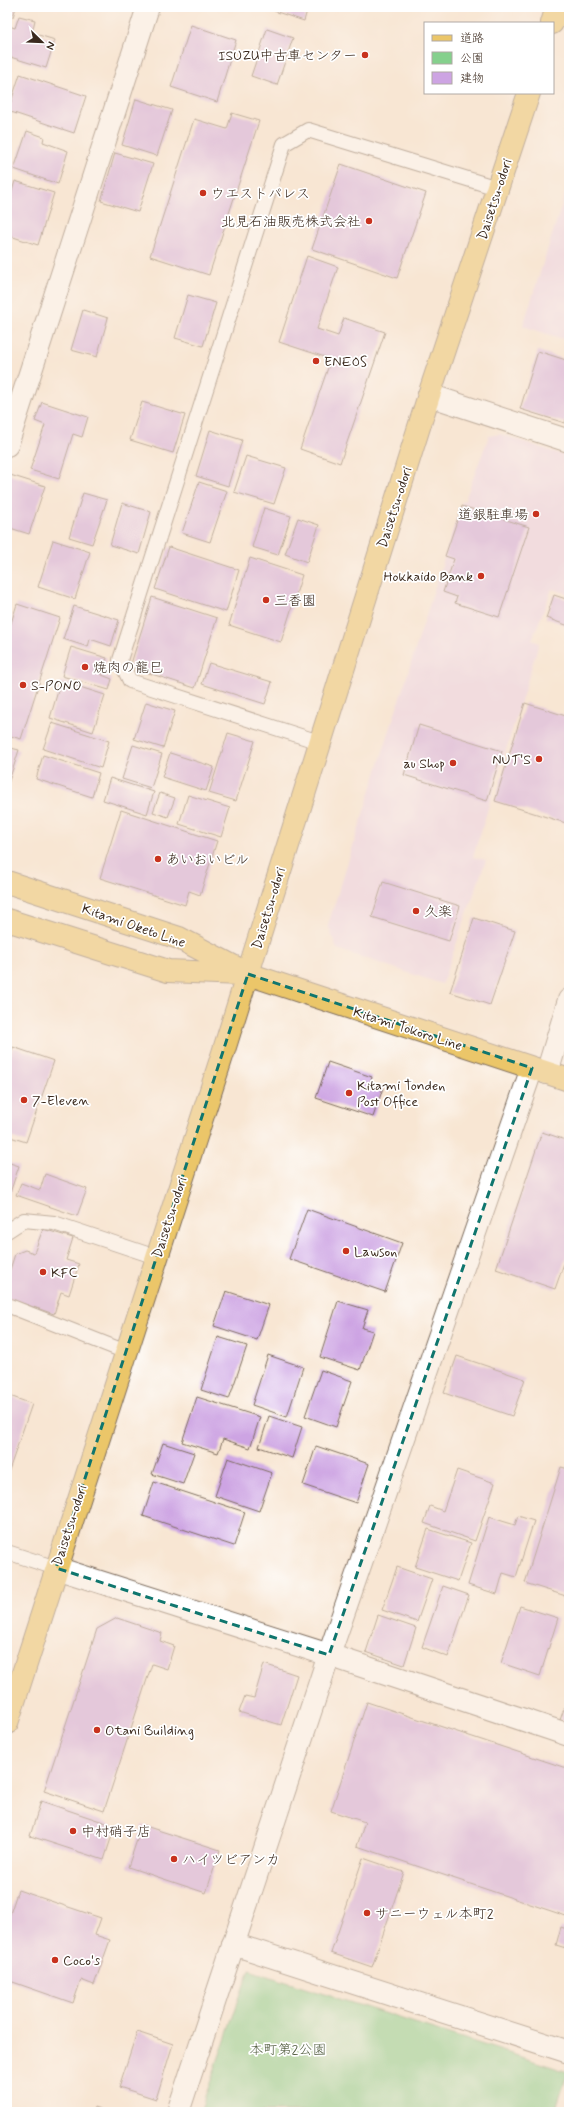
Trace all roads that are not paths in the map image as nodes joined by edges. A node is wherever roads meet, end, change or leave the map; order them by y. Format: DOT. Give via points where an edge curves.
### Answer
graph roads {
  1 [pos="148,7"];
  2 [pos="557,7"];
  3 [pos="552,22"];
  4 [pos="529,94"];
  5 [pos="497,188"];
  6 [pos="429,396"];
  7 [pos="569,441"];
  8 [pos="7,445"];
  9 [pos="319,742"];
  10 [pos="7,882"];
  11 [pos="7,920"];
  12 [pos="248,974"];
  13 [pos="569,1000"];
  14 [pos="540,1070"];
  15 [pos="569,1080"];
  16 [pos="7,1231"];
  17 [pos="156,1257"];
  18 [pos="7,1305"];
  19 [pos="126,1352"];
  20 [pos="7,1552"];
  21 [pos="56,1568"];
  22 [pos="328,1655"];
  23 [pos="12,1693"];
  24 [pos="7,1723"];
  25 [pos="569,1735"];
  26 [pos="234,1944"];
  27 [pos="569,2052"];
  28 [pos="178,2112"];
  1 -- 8 [label="street"];
  2 -- 3 [label="main road"];
  4 -- 5 [label="main road, Daisetsu-odori"];
  5 -- 6 [label="main road, Daisetsu-odori"];
  5 -- 9 [label="lane" via="308,130 284,144 120,660 130,681"];
  6 -- 7 [label="street"];
  6 -- 9 [label="main road, Daisetsu-odori"];
  9 -- 12 [label="main road, Daisetsu-odori"];
  10 -- 12 [label="main road, Kitami Oketo Line" via="179,938"];
  11 -- 12 [label="main road, Kitami Oketo Line" via="168,971"];
  12 -- 14 [label="main road, Kitami Tokoro Line"];
  12 -- 17 [label="main road, Daisetsu-odori"];
  13 -- 14 [label="street"];
  14 -- 15 [label="main road, Kitami Tokoro Line"];
  14 -- 22 [label="street"];
  16 -- 17 [label="lane" via="24,1220 54,1223"];
  17 -- 19 [label="main road, Daisetsu-odori"];
  18 -- 19 [label="lane"];
  19 -- 21 [label="main road, Daisetsu-odori"];
  20 -- 21 [label="lane"];
  21 -- 22 [label="street"];
  21 -- 23 [label="main road, Daisetsu-odori"];
  22 -- 25 [label="street"];
  22 -- 26 [label="street"];
  23 -- 24 [label="main road, Daisetsu-odori"];
  26 -- 27 [label="street"];
  26 -- 28 [label="street"];
}
